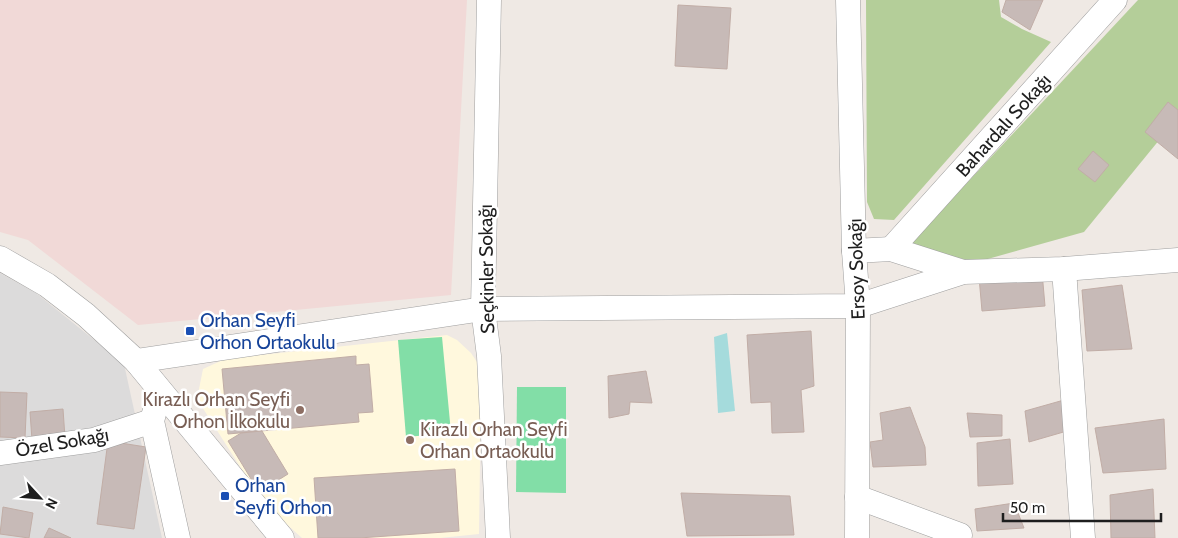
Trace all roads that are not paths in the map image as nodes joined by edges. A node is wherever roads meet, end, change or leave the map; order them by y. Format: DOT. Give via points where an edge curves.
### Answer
graph roads {
  1 [pos="489,0"];
  2 [pos="848,0"];
  3 [pos="1115,0"];
  4 [pos="890,250"];
  5 [pos="854,251"];
  6 [pos="0,258"];
  7 [pos="1178,260"];
  8 [pos="1064,269"];
  9 [pos="964,272"];
  10 [pos="858,306"];
  11 [pos="483,309"];
  12 [pos="136,361"];
  13 [pos="161,390"];
  14 [pos="152,420"];
  15 [pos="0,453"];
  16 [pos="857,497"];
  17 [pos="960,535"];
  18 [pos="178,538"];
  19 [pos="282,538"];
  20 [pos="498,538"];
  21 [pos="857,538"];
  22 [pos="1083,538"];
  1 -- 11 [label="street, Seçkinler Sokağı"];
  2 -- 5 [label="street, Ersoy Sokağı"];
  3 -- 4 [label="street, Bahardalı Sokağı"];
  4 -- 5 [label="street"];
  4 -- 9 [label="street"];
  5 -- 10 [label="street, Ersoy Sokağı"];
  6 -- 12 [label="street" via="47,285 86,315"];
  7 -- 8 [label="street"];
  8 -- 9 [label="street"];
  8 -- 22 [label="street"];
  9 -- 10 [label="street"];
  10 -- 11 [label="street"];
  10 -- 16 [label="street, Ersoy Sokağı"];
  11 -- 12 [label="street"];
  11 -- 20 [label="street, Seçkinler Sokağı" via="489,356"];
  12 -- 13 [label="street"];
  13 -- 14 [label="street"];
  13 -- 19 [label="street"];
  14 -- 15 [label="street, Özel Sokağı" via="94,440"];
  14 -- 18 [label="street"];
  16 -- 17 [label="street"];
  16 -- 21 [label="street, Ersoy Sokağı"];
}
